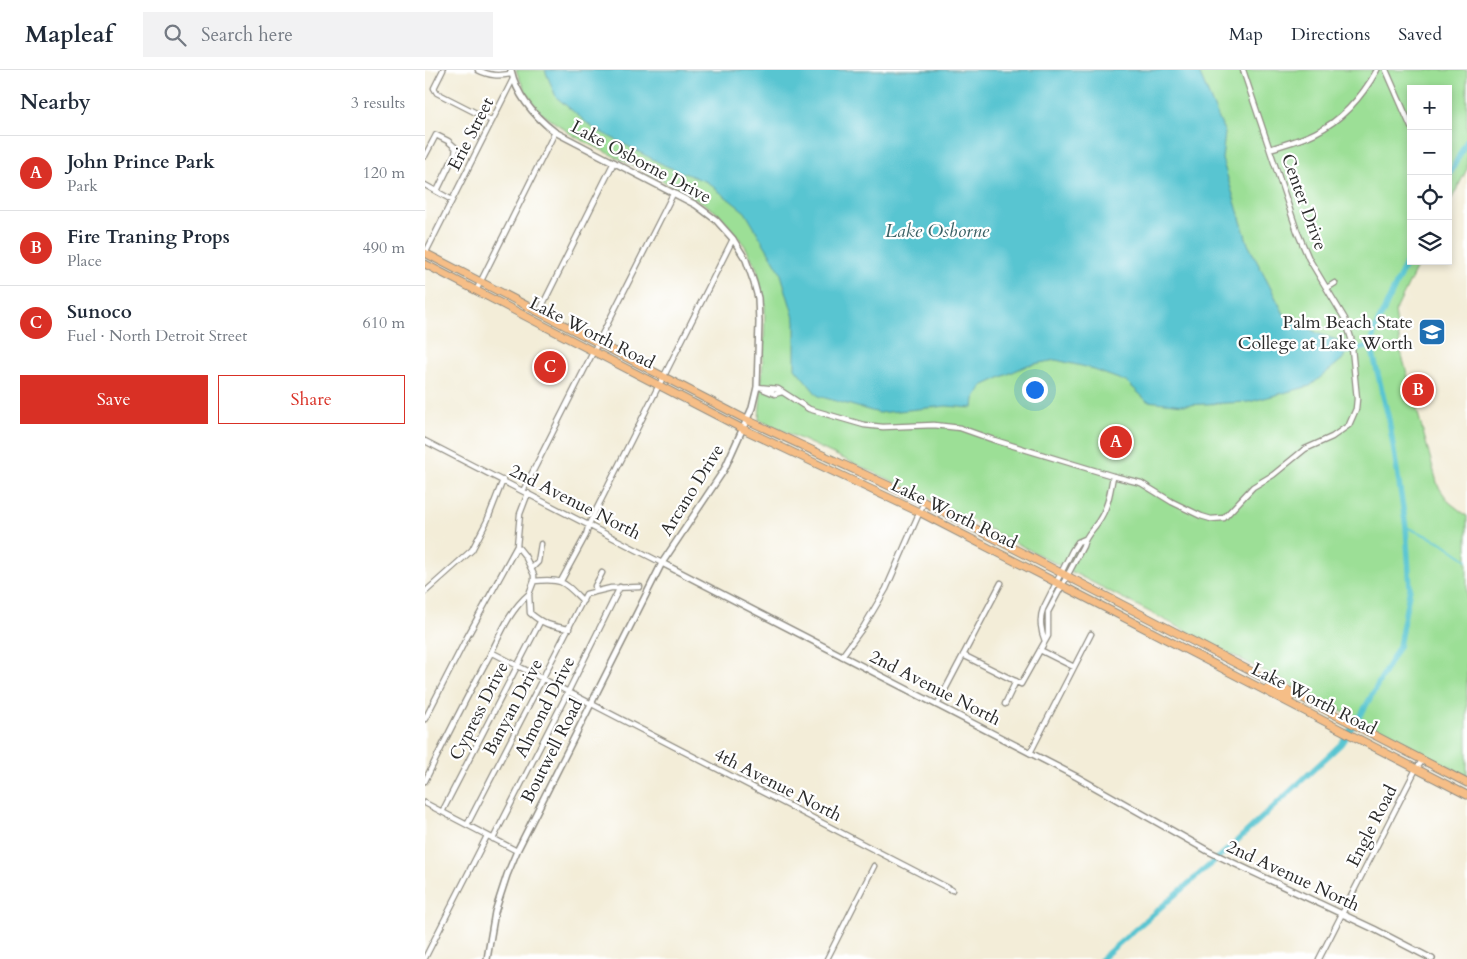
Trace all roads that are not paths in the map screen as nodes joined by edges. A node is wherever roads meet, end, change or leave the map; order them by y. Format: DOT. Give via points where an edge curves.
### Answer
graph roads {
  1 [pos="443,70"];
  2 [pos="478,70"];
  3 [pos="1243,70"];
  4 [pos="1377,70"];
  5 [pos="1386,70"];
  6 [pos="512,74"];
  7 [pos="1407,118"];
  8 [pos="492,121"];
  9 [pos="555,132"];
  10 [pos="1270,149"];
  11 [pos="425,156"];
  12 [pos="614,162"];
  13 [pos="425,185"];
  14 [pos="437,192"];
  15 [pos="673,192"];
  16 [pos="452,200"];
  17 [pos="733,239"];
  18 [pos="425,253"];
  19 [pos="425,264"];
  20 [pos="480,282"];
  21 [pos="1335,283"];
  22 [pos="1327,288"];
  23 [pos="476,290"];
  24 [pos="539,312"];
  25 [pos="597,342"];
  26 [pos="593,350"];
  27 [pos="664,376"];
  28 [pos="659,385"];
  29 [pos="757,386"];
  30 [pos="747,420"];
  31 [pos="743,429"];
  32 [pos="425,441"];
  33 [pos="1113,476"];
  34 [pos="503,480"];
  35 [pos="523,491"];
  36 [pos="528,494"];
  37 [pos="924,502"];
  38 [pos="919,512"];
  39 [pos="589,524"];
  40 [pos="1085,539"];
  41 [pos="541,544"];
  42 [pos="517,546"];
  43 [pos="663,563"];
  44 [pos="532,568"];
  45 [pos="602,572"];
  46 [pos="1064,575"];
  47 [pos="534,581"];
  48 [pos="561,582"];
  49 [pos="1001,583"];
  50 [pos="1059,584"];
  51 [pos="621,587"];
  52 [pos="640,587"];
  53 [pos="596,591"];
  54 [pos="425,592"];
  55 [pos="529,594"];
  56 [pos="583,601"];
  57 [pos="540,622"];
  58 [pos="569,629"];
  59 [pos="1091,634"];
  60 [pos="1040,650"];
  61 [pos="491,652"];
  62 [pos="963,655"];
  63 [pos="842,656"];
  64 [pos="518,666"];
  65 [pos="1074,666"];
  66 [pos="543,679"];
  67 [pos="1016,681"];
  68 [pos="1260,688"];
  69 [pos="568,692"];
  70 [pos="1306,700"];
  71 [pos="591,704"];
  72 [pos="1005,704"];
  73 [pos="937,705"];
  74 [pos="425,719"];
  75 [pos="1030,753"];
  76 [pos="1423,760"];
  77 [pos="1416,769"];
  78 [pos="425,781"];
  79 [pos="1467,783"];
  80 [pos="1467,795"];
  81 [pos="425,803"];
  82 [pos="442,812"];
  83 [pos="467,825"];
  84 [pos="487,836"];
  85 [pos="493,839"];
  86 [pos="517,851"];
  87 [pos="874,866"];
  88 [pos="952,890"];
  89 [pos="1342,914"];
  90 [pos="425,958"];
  91 [pos="487,959"];
  92 [pos="827,959"];
  93 [pos="1319,959"];
  94 [pos="1431,959"];
  1 -- 8 [label="street" via="434,88 437,93"];
  2 -- 6 [label="street" via="489,75"];
  3 -- 10 [label="street, Center Drive"];
  4 -- 10 [label="street" via="1349,109 1332,124"];
  5 -- 7 [label="street"];
  6 -- 8 [label="street, Erie Street"];
  6 -- 9 [label="street, Lake Osborne Drive" via="528,106"];
  8 -- 16 [label="street, Erie Street"];
  9 -- 12 [label="street, Lake Osborne Drive"];
  9 -- 20 [label="street"];
  10 -- 22 [label="street, Center Drive" via="1297,231"];
  11 -- 14 [label="street" via="435,135 456,148"];
  12 -- 15 [label="street, Lake Osborne Drive"];
  12 -- 24 [label="street"];
  13 -- 14 [label="street"];
  14 -- 16 [label="street"];
  15 -- 17 [label="street, Lake Osborne Drive" via="697,205"];
  15 -- 25 [label="street"];
  16 -- 18 [label="street, Erie Street"];
  17 -- 27 [label="street"];
  17 -- 29 [label="street, Lake Osborne Drive" via="751,274 757,298"];
  18 -- 20 [label="main road, Lake Worth Road"];
  19 -- 23 [label="main road, Lake Worth Road"];
  20 -- 23 [label="street"];
  20 -- 24 [label="main road, Lake Worth Road"];
  21 -- 22 [label="street"];
  22 -- 33 [label="street, Center Drive" via="1345,319 1351,338 1357,399 1349,424 1332,438 1305,449 1253,487 1224,518 1217,520 1172,502 1141,483"];
  23 -- 26 [label="main road, Lake Worth Road"];
  24 -- 25 [label="main road, Lake Worth Road"];
  25 -- 26 [label="street"];
  25 -- 27 [label="main road, Lake Worth Road"];
  26 -- 28 [label="main road, Lake Worth Road"];
  26 -- 35 [label="street"];
  27 -- 28 [label="street"];
  27 -- 30 [label="main road, Lake Worth Road"];
  28 -- 31 [label="main road, Lake Worth Road"];
  28 -- 39 [label="street"];
  29 -- 30 [label="street, Lake Osborne Drive"];
  29 -- 33 [label="street" via="775,394 782,392 809,409 864,425 960,428"];
  30 -- 31 [label="street, Lake Osborne Drive"];
  30 -- 37 [label="main road, Lake Worth Road"];
  31 -- 38 [label="main road, Lake Worth Road"];
  31 -- 43 [label="street, Arcano Drive" via="724,470"];
  32 -- 34 [label="street, 2nd Avenue North"];
  33 -- 40 [label="street" via="1106,508"];
  34 -- 35 [label="street, 2nd Avenue North"];
  34 -- 54 [label="street" via="472,550"];
  35 -- 36 [label="street, 2nd Avenue North"];
  36 -- 39 [label="street, 2nd Avenue North"];
  36 -- 42 [label="street" via="521,514"];
  37 -- 38 [label="street"];
  37 -- 46 [label="main road, Lake Worth Road"];
  38 -- 50 [label="main road, Lake Worth Road"];
  38 -- 63 [label="street" via="886,589"];
  39 -- 43 [label="street, 2nd Avenue North"];
  39 -- 48 [label="street"];
  40 -- 46 [label="street"];
  40 -- 46 [label="street" via="1078,542"];
  41 -- 44 [label="street" via="539,560"];
  42 -- 44 [label="street"];
  42 -- 74 [label="street"];
  43 -- 63 [label="street, 2nd Avenue North"];
  43 -- 71 [label="street, Boutwell Road"];
  44 -- 47 [label="street"];
  45 -- 53 [label="street"];
  46 -- 50 [label="street"];
  46 -- 50 [label="street"];
  46 -- 70 [label="main road, Lake Worth Road"];
  47 -- 48 [label="street" via="549,579"];
  47 -- 55 [label="street"];
  48 -- 56 [label="street"];
  49 -- 62 [label="street"];
  50 -- 60 [label="street" via="1048,612 1047,636"];
  50 -- 68 [label="main road, Lake Worth Road"];
  51 -- 52 [label="street"];
  51 -- 53 [label="street"];
  51 -- 69 [label="street, Almond Drive"];
  53 -- 56 [label="street" via="586,594"];
  55 -- 57 [label="street" via="530,613"];
  55 -- 61 [label="street" via="505,624"];
  56 -- 58 [label="street, Banyan Drive"];
  57 -- 58 [label="street"];
  57 -- 64 [label="street, Cypress Drive"];
  58 -- 66 [label="street, Banyan Drive"];
  59 -- 65 [label="street"];
  60 -- 65 [label="street"];
  60 -- 67 [label="street" via="1021,684"];
  61 -- 64 [label="street, 4th Avenue North"];
  61 -- 78 [label="street"];
  62 -- 67 [label="street"];
  62 -- 73 [label="street"];
  63 -- 73 [label="street, 2nd Avenue North"];
  64 -- 66 [label="street, 4th Avenue North"];
  64 -- 82 [label="street, Cypress Drive"];
  65 -- 75 [label="street"];
  66 -- 69 [label="street, 4th Avenue North"];
  66 -- 83 [label="street, Banyan Drive"];
  67 -- 72 [label="street"];
  68 -- 70 [label="main road"];
  68 -- 77 [label="main road, Lake Worth Road"];
  69 -- 71 [label="street, 4th Avenue North"];
  69 -- 85 [label="street, Almond Drive"];
  70 -- 76 [label="main road, Lake Worth Road"];
  71 -- 86 [label="street, Boutwell Road"];
  71 -- 88 [label="street, 4th Avenue North"];
  73 -- 75 [label="street, 2nd Avenue North"];
  75 -- 89 [label="street, 2nd Avenue North" via="1208,851"];
  76 -- 77 [label="street, Engle Road"];
  76 -- 79 [label="main road, Lake Worth Road"];
  77 -- 80 [label="main road, Lake Worth Road"];
  77 -- 89 [label="street, Engle Road"];
  81 -- 82 [label="street"];
  82 -- 83 [label="street"];
  83 -- 84 [label="street"];
  84 -- 85 [label="street"];
  84 -- 90 [label="street"];
  85 -- 86 [label="street"];
  86 -- 91 [label="street, Boutwell Road" via="498,903"];
  87 -- 92 [label="street"];
  89 -- 93 [label="street, Engle Road"];
  89 -- 94 [label="street, 2nd Avenue North"];
}
